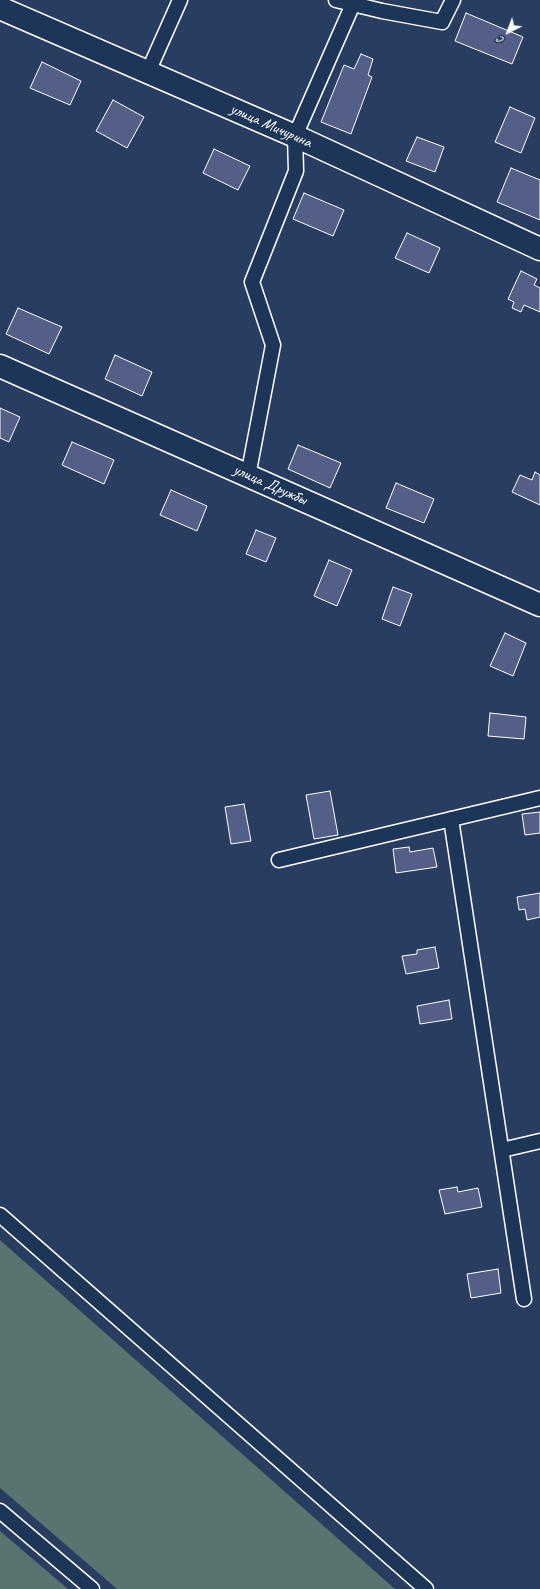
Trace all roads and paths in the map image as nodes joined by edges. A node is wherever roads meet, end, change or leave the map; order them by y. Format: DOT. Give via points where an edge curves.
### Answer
graph roads {
  1 [pos="180,0"];
  2 [pos="336,0"];
  3 [pos="453,0"];
  4 [pos="353,4"];
  5 [pos="0,8"];
  6 [pos="148,72"];
  7 [pos="295,136"];
  8 [pos="540,249"];
  9 [pos="0,366"];
  10 [pos="248,476"];
  11 [pos="540,605"];
  12 [pos="540,798"];
  13 [pos="451,819"];
  14 [pos="279,860"];
  15 [pos="540,1141"];
  16 [pos="502,1150"];
  17 [pos="0,1215"];
  18 [pos="524,1299"];
  19 [pos="0,1511"];
  20 [pos="92,1589"];
  21 [pos="426,1589"];
  1 -- 6 [label="lane"];
  2 -- 4 [label="lane"];
  3 -- 4 [label="lane" via="442,22"];
  4 -- 7 [label="lane"];
  5 -- 6 [label="street, улица Мичурина"];
  6 -- 7 [label="street, улица Мичурина"];
  7 -- 8 [label="street, улица Мичурина"];
  7 -- 10 [label="lane" via="296,170 252,282 273,345"];
  9 -- 10 [label="street, улица Дружбы"];
  10 -- 11 [label="street, улица Дружбы"];
  12 -- 13 [label="lane"];
  13 -- 14 [label="lane"];
  13 -- 16 [label="lane"];
  15 -- 16 [label="lane"];
  16 -- 18 [label="lane"];
  17 -- 21 [label="lane"];
  19 -- 20 [label="lane"];
}
